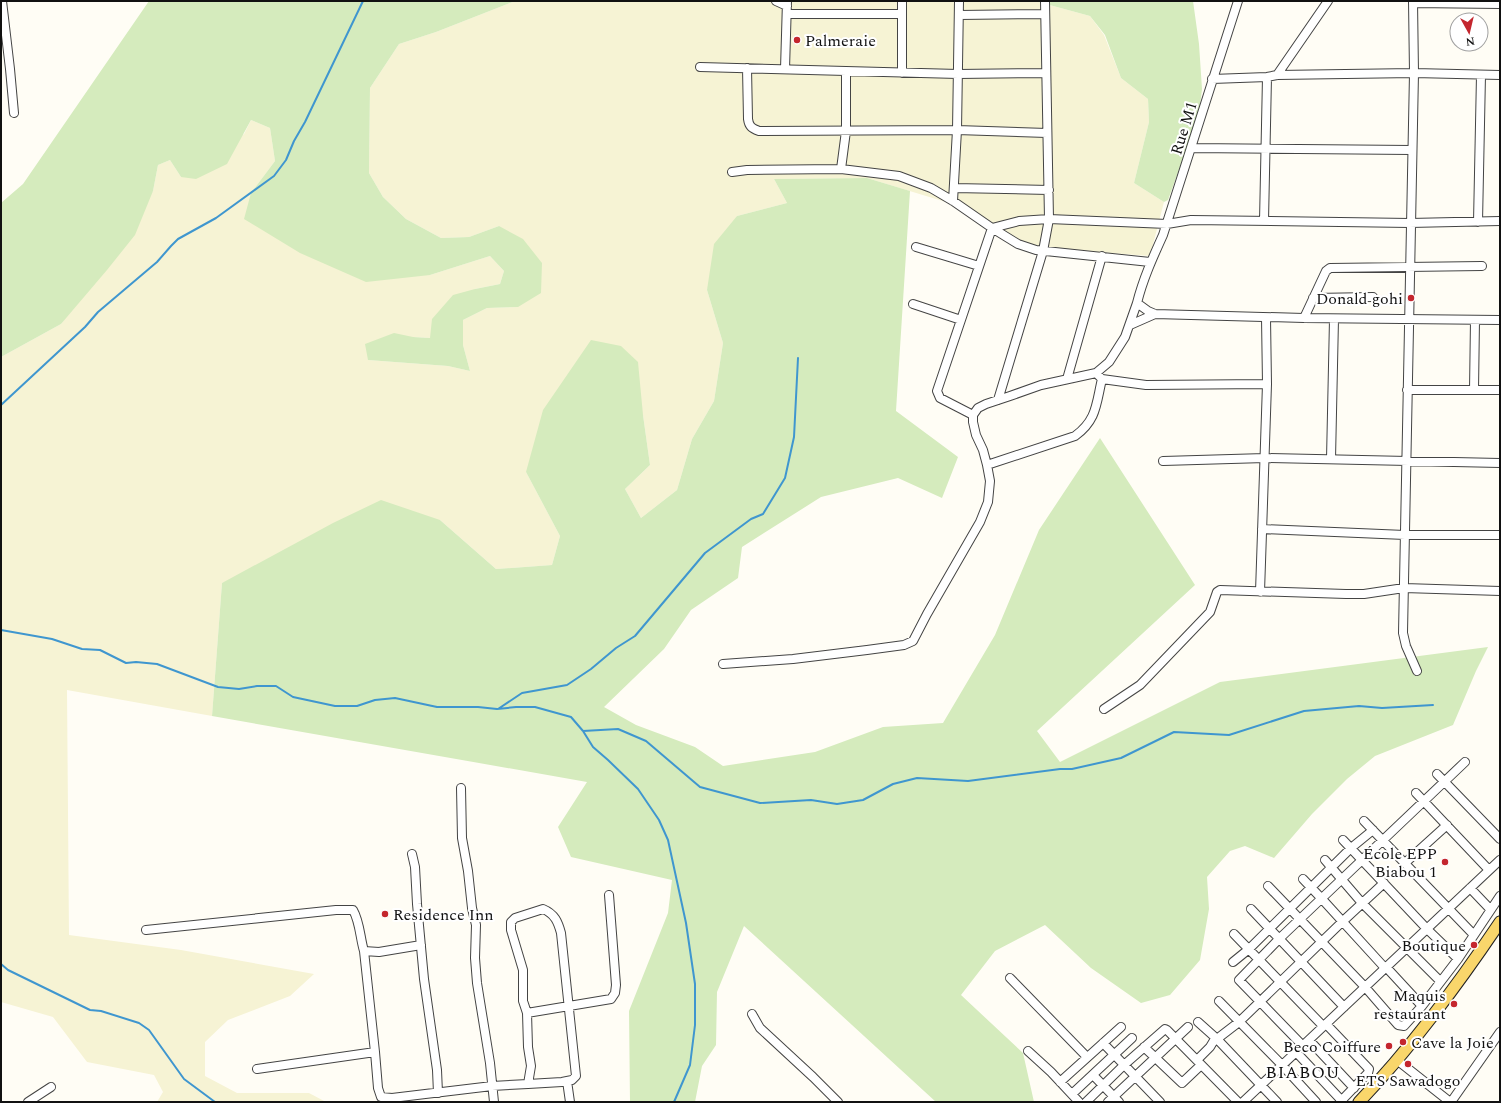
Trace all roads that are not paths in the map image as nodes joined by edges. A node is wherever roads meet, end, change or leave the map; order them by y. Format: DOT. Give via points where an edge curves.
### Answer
graph roads {
  1 [pos="2,1"];
  2 [pos="776,1"];
  3 [pos="902,1"];
  4 [pos="959,1"];
  5 [pos="1045,1"];
  6 [pos="1238,1"];
  7 [pos="1328,1"];
  8 [pos="1413,2"];
  9 [pos="1500,4"];
  10 [pos="787,7"];
  11 [pos="902,14"];
  12 [pos="1045,14"];
  13 [pos="959,15"];
  14 [pos="700,67"];
  15 [pos="747,68"];
  16 [pos="786,70"];
  17 [pos="846,71"];
  18 [pos="902,73"];
  19 [pos="1046,73"];
  20 [pos="1414,73"];
  21 [pos="958,74"];
  22 [pos="1277,75"];
  23 [pos="1481,75"];
  24 [pos="1500,76"];
  25 [pos="1267,77"];
  26 [pos="1212,79"];
  27 [pos="14,113"];
  28 [pos="958,130"];
  29 [pos="846,131"];
  30 [pos="1048,133"];
  31 [pos="1192,148"];
  32 [pos="1266,148"];
  33 [pos="1412,150"];
  34 [pos="841,169"];
  35 [pos="732,172"];
  36 [pos="954,188"];
  37 [pos="1049,190"];
  38 [pos="953,201"];
  39 [pos="1049,219"];
  40 [pos="1264,221"];
  41 [pos="1410,222"];
  42 [pos="1478,222"];
  43 [pos="1500,222"];
  44 [pos="1167,224"];
  45 [pos="992,228"];
  46 [pos="916,247"];
  47 [pos="1042,250"];
  48 [pos="1102,256"];
  49 [pos="1150,262"];
  50 [pos="979,266"];
  51 [pos="1482,266"];
  52 [pos="1409,268"];
  53 [pos="1373,297"];
  54 [pos="1313,298"];
  55 [pos="1137,303"];
  56 [pos="913,304"];
  57 [pos="1155,314"];
  58 [pos="1266,318"];
  59 [pos="1304,318"];
  60 [pos="1334,319"];
  61 [pos="961,320"];
  62 [pos="1408,320"];
  63 [pos="1475,320"];
  64 [pos="1500,320"];
  65 [pos="1130,325"];
  66 [pos="1099,376"];
  67 [pos="1067,379"];
  68 [pos="1267,384"];
  69 [pos="1407,390"];
  70 [pos="1474,390"];
  71 [pos="1500,390"];
  72 [pos="998,400"];
  73 [pos="974,415"];
  74 [pos="1265,458"];
  75 [pos="1331,459"];
  76 [pos="1406,460"];
  77 [pos="1163,461"];
  78 [pos="1500,463"];
  79 [pos="987,465"];
  80 [pos="1262,529"];
  81 [pos="1500,534"];
  82 [pos="1405,535"];
  83 [pos="1404,588"];
  84 [pos="1500,591"];
  85 [pos="1260,592"];
  86 [pos="723,664"];
  87 [pos="1417,671"];
  88 [pos="1104,709"];
  89 [pos="1465,762"];
  90 [pos="1437,774"];
  91 [pos="1444,782"];
  92 [pos="461,788"];
  93 [pos="1416,793"];
  94 [pos="1424,802"];
  95 [pos="1364,821"];
  96 [pos="1447,825"];
  97 [pos="1373,830"];
  98 [pos="1500,838"];
  99 [pos="1343,840"];
  100 [pos="1383,841"];
  101 [pos="1351,848"];
  102 [pos="412,854"];
  103 [pos="1325,860"];
  104 [pos="1363,860"];
  105 [pos="1500,860"];
  106 [pos="1405,863"];
  107 [pos="1332,868"];
  108 [pos="1489,870"];
  109 [pos="1303,879"];
  110 [pos="1342,880"];
  111 [pos="1384,883"];
  112 [pos="1268,886"];
  113 [pos="1311,888"];
  114 [pos="1470,888"];
  115 [pos="609,895"];
  116 [pos="1500,896"];
  117 [pos="1322,899"];
  118 [pos="1362,903"];
  119 [pos="1290,908"];
  120 [pos="1449,908"];
  121 [pos="1251,909"];
  122 [pos="1490,909"];
  123 [pos="1301,919"];
  124 [pos="1342,922"];
  125 [pos="1500,922"];
  126 [pos="1270,928"];
  127 [pos="1427,929"];
  128 [pos="146,930"];
  129 [pos="1234,934"];
  130 [pos="1474,935"];
  131 [pos="1280,938"];
  132 [pos="1322,942"];
  133 [pos="421,945"];
  134 [pos="1407,948"];
  135 [pos="1249,950"];
  136 [pos="364,951"];
  137 [pos="1458,959"];
  138 [pos="1260,960"];
  139 [pos="1301,961"];
  140 [pos="1233,962"];
  141 [pos="1386,967"];
  142 [pos="1010,978"];
  143 [pos="1440,981"];
  144 [pos="1281,982"];
  145 [pos="1365,987"];
  146 [pos="1219,1001"];
  147 [pos="1260,1001"];
  148 [pos="569,1005"];
  149 [pos="1422,1006"];
  150 [pos="1344,1007"];
  151 [pos="527,1013"];
  152 [pos="752,1014"];
  153 [pos="1198,1022"];
  154 [pos="1238,1022"];
  155 [pos="1324,1025"];
  156 [pos="1121,1027"];
  157 [pos="1188,1027"];
  158 [pos="1498,1037"];
  159 [pos="1132,1038"];
  160 [pos="1176,1038"];
  161 [pos="1217,1038"];
  162 [pos="1309,1040"];
  163 [pos="1103,1043"];
  164 [pos="1303,1046"];
  165 [pos="1144,1047"];
  166 [pos="1028,1051"];
  167 [pos="375,1052"];
  168 [pos="1296,1052"];
  169 [pos="1114,1054"];
  170 [pos="1087,1057"];
  171 [pos="1156,1057"];
  172 [pos="1397,1060"];
  173 [pos="1199,1063"];
  174 [pos="1124,1065"];
  175 [pos="1282,1065"];
  176 [pos="257,1069"];
  177 [pos="1093,1075"];
  178 [pos="1135,1077"];
  179 [pos="567,1081"];
  180 [pos="1060,1082"];
  181 [pos="528,1084"];
  182 [pos="1261,1085"];
  183 [pos="51,1086"];
  184 [pos="492,1086"];
  185 [pos="1104,1086"];
  186 [pos="1354,1088"];
  187 [pos="438,1093"];
  188 [pos="1072,1094"];
  189 [pos="1114,1100"];
  190 [pos="28,1102"];
  191 [pos="494,1102"];
  192 [pos="570,1102"];
  193 [pos="838,1102"];
  194 [pos="1079,1102"];
  195 [pos="1086,1102"];
  196 [pos="1160,1102"];
  197 [pos="1238,1102"];
  198 [pos="1243,1102"];
  199 [pos="1277,1102"];
  200 [pos="1316,1102"];
  201 [pos="1342,1102"];
  202 [pos="1359,1102"];
  203 [pos="1451,1102"];
  1 -- 27 [label="street"];
  2 -- 10 [label="street"];
  3 -- 11 [label="street"];
  4 -- 13 [label="street"];
  5 -- 12 [label="street"];
  6 -- 26 [label="street, Rue M1"];
  7 -- 22 [label="street"];
  8 -- 9 [label="street"];
  8 -- 20 [label="street"];
  10 -- 11 [label="street"];
  10 -- 16 [label="street"];
  11 -- 18 [label="street"];
  12 -- 13 [label="street"];
  12 -- 19 [label="street"];
  13 -- 21 [label="street"];
  14 -- 15 [label="street"];
  15 -- 16 [label="street"];
  15 -- 29 [label="street" via="748,119 752,129"];
  16 -- 17 [label="street"];
  17 -- 18 [label="street"];
  17 -- 29 [label="street"];
  18 -- 21 [label="street"];
  19 -- 21 [label="street"];
  19 -- 30 [label="street"];
  20 -- 22 [label="street"];
  20 -- 23 [label="street"];
  20 -- 33 [label="street"];
  21 -- 28 [label="street"];
  22 -- 25 [label="street"];
  23 -- 24 [label="street"];
  23 -- 42 [label="street"];
  25 -- 26 [label="street"];
  25 -- 32 [label="street"];
  26 -- 31 [label="street, Rue M1"];
  28 -- 29 [label="street"];
  28 -- 30 [label="street"];
  28 -- 36 [label="street"];
  29 -- 34 [label="street"];
  30 -- 37 [label="street"];
  31 -- 32 [label="street"];
  31 -- 44 [label="street, Rue M1"];
  32 -- 33 [label="street"];
  32 -- 40 [label="street"];
  33 -- 41 [label="street"];
  34 -- 35 [label="street"];
  34 -- 38 [label="street" via="899,176 931,188"];
  36 -- 37 [label="street"];
  36 -- 38 [label="street"];
  37 -- 39 [label="street"];
  38 -- 45 [label="street"];
  39 -- 44 [label="street"];
  39 -- 45 [label="street" via="1019,221"];
  39 -- 47 [label="street"];
  40 -- 41 [label="street"];
  40 -- 44 [label="street" via="1191,220"];
  41 -- 42 [label="street"];
  41 -- 52 [label="street"];
  42 -- 43 [label="street"];
  44 -- 49 [label="street, Rue M1"];
  45 -- 47 [label="street" via="1018,244"];
  45 -- 50 [label="street"];
  46 -- 50 [label="street"];
  47 -- 48 [label="street"];
  47 -- 72 [label="street"];
  48 -- 49 [label="street"];
  48 -- 67 [label="street"];
  49 -- 55 [label="street, Rue M1"];
  50 -- 61 [label="street"];
  51 -- 52 [label="street"];
  52 -- 54 [label="street" via="1330,268 1326,271"];
  52 -- 62 [label="street"];
  53 -- 54 [label="street"];
  54 -- 59 [label="street"];
  55 -- 57 [label="street"];
  55 -- 65 [label="street, Rue M1"];
  56 -- 61 [label="street"];
  57 -- 58 [label="street"];
  57 -- 65 [label="street"];
  58 -- 59 [label="street"];
  58 -- 68 [label="street"];
  59 -- 60 [label="street"];
  60 -- 62 [label="street"];
  60 -- 75 [label="street"];
  61 -- 73 [label="street" via="937,391 940,398"];
  62 -- 63 [label="street"];
  62 -- 69 [label="street"];
  63 -- 64 [label="street"];
  63 -- 70 [label="street"];
  65 -- 66 [label="street, Rue M1"];
  66 -- 67 [label="street"];
  66 -- 68 [label="street" via="1146,385"];
  66 -- 79 [label="street" via="1094,414 1084,429 1075,436"];
  67 -- 72 [label="street"];
  68 -- 74 [label="street"];
  69 -- 70 [label="street"];
  69 -- 76 [label="street"];
  70 -- 71 [label="street"];
  72 -- 73 [label="street" via="978,408"];
  73 -- 79 [label="street" via="976,435"];
  74 -- 75 [label="street"];
  74 -- 77 [label="street"];
  74 -- 80 [label="street"];
  75 -- 76 [label="street"];
  76 -- 78 [label="street"];
  76 -- 82 [label="street"];
  79 -- 86 [label="street" via="990,491 980,522 913,641 904,645 793,659"];
  80 -- 82 [label="street"];
  80 -- 85 [label="street"];
  81 -- 82 [label="street"];
  82 -- 83 [label="street"];
  83 -- 84 [label="street"];
  83 -- 85 [label="street" via="1364,594"];
  83 -- 87 [label="street" via="1404,640"];
  85 -- 88 [label="street" via="1225,589 1217,592 1210,612 1140,686"];
  89 -- 91 [label="street"];
  90 -- 91 [label="street"];
  91 -- 94 [label="street"];
  91 -- 98 [label="street"];
  92 -- 184 [label="street" via="462,838 476,925 477,983"];
  93 -- 94 [label="street"];
  94 -- 96 [label="street"];
  94 -- 100 [label="street"];
  95 -- 97 [label="street"];
  96 -- 106 [label="street"];
  96 -- 108 [label="street"];
  97 -- 100 [label="street"];
  97 -- 101 [label="street"];
  99 -- 101 [label="street"];
  100 -- 104 [label="street"];
  100 -- 106 [label="street"];
  101 -- 104 [label="street"];
  101 -- 107 [label="street"];
  102 -- 133 [label="street"];
  103 -- 107 [label="street"];
  104 -- 110 [label="street"];
  104 -- 111 [label="street"];
  105 -- 108 [label="street"];
  106 -- 120 [label="street"];
  107 -- 110 [label="street"];
  107 -- 113 [label="street"];
  108 -- 114 [label="street"];
  109 -- 113 [label="street"];
  110 -- 117 [label="street"];
  110 -- 118 [label="street"];
  111 -- 118 [label="street"];
  111 -- 127 [label="street"];
  112 -- 119 [label="street"];
  113 -- 117 [label="street"];
  113 -- 119 [label="street"];
  114 -- 120 [label="street"];
  114 -- 122 [label="street"];
  115 -- 148 [label="street" via="615,993 611,999"];
  116 -- 122 [label="street"];
  117 -- 123 [label="street"];
  117 -- 124 [label="street"];
  118 -- 124 [label="street"];
  118 -- 134 [label="street"];
  119 -- 123 [label="street"];
  119 -- 126 [label="street"];
  120 -- 127 [label="street"];
  120 -- 130 [label="street"];
  121 -- 126 [label="street"];
  122 -- 130 [label="street"];
  123 -- 131 [label="street"];
  123 -- 132 [label="street"];
  124 -- 132 [label="street"];
  124 -- 141 [label="street"];
  125 -- 172 [label="main road" via="1444,1001"];
  126 -- 131 [label="street"];
  126 -- 135 [label="street"];
  127 -- 134 [label="street"];
  127 -- 137 [label="street"];
  128 -- 136 [label="street" via="353,910 357,917"];
  129 -- 135 [label="street"];
  130 -- 137 [label="street"];
  131 -- 138 [label="street"];
  131 -- 139 [label="street"];
  132 -- 139 [label="street"];
  132 -- 145 [label="street"];
  133 -- 136 [label="street" via="379,952"];
  133 -- 187 [label="street"];
  134 -- 141 [label="street"];
  134 -- 143 [label="street"];
  135 -- 138 [label="street"];
  135 -- 140 [label="street"];
  136 -- 167 [label="street"];
  137 -- 143 [label="street"];
  138 -- 144 [label="street"];
  138 -- 147 [label="street" via="1239,980"];
  139 -- 144 [label="street"];
  139 -- 150 [label="street"];
  141 -- 145 [label="street"];
  141 -- 149 [label="street"];
  142 -- 170 [label="street"];
  143 -- 149 [label="street"];
  144 -- 147 [label="street"];
  144 -- 155 [label="street"];
  145 -- 149 [label="street" via="1398,1025 1404,1026"];
  145 -- 150 [label="street"];
  146 -- 154 [label="street"];
  147 -- 154 [label="street"];
  147 -- 164 [label="street"];
  148 -- 151 [label="street"];
  148 -- 151 [label="street" via="561,933 557,920 543,909 515,918 511,922 523,970 523,1001"];
  148 -- 179 [label="street" via="576,1076"];
  150 -- 155 [label="street"];
  151 -- 181 [label="street" via="531,1066"];
  152 -- 193 [label="street" via="760,1028"];
  153 -- 161 [label="street"];
  154 -- 161 [label="street"];
  154 -- 175 [label="street"];
  155 -- 162 [label="street"];
  155 -- 186 [label="street" via="1369,1069"];
  156 -- 163 [label="street"];
  157 -- 160 [label="street"];
  158 -- 203 [label="street"];
  159 -- 169 [label="street"];
  160 -- 165 [label="street" via="1165,1029"];
  160 -- 171 [label="street"];
  160 -- 173 [label="street"];
  161 -- 173 [label="street"];
  161 -- 182 [label="street"];
  162 -- 164 [label="street"];
  162 -- 186 [label="street"];
  163 -- 169 [label="street"];
  163 -- 170 [label="street"];
  164 -- 168 [label="street"];
  165 -- 171 [label="street"];
  165 -- 174 [label="street"];
  166 -- 180 [label="street"];
  167 -- 176 [label="street"];
  167 -- 187 [label="street" via="381,1097"];
  168 -- 175 [label="street"];
  168 -- 201 [label="street"];
  169 -- 174 [label="street"];
  169 -- 177 [label="street"];
  170 -- 180 [label="street"];
  171 -- 173 [label="street" via="1182,1083"];
  171 -- 178 [label="street"];
  172 -- 202 [label="main road"];
  172 -- 203 [label="street"];
  173 -- 197 [label="street"];
  174 -- 178 [label="street"];
  174 -- 185 [label="street"];
  175 -- 182 [label="street"];
  175 -- 200 [label="street"];
  177 -- 185 [label="street"];
  177 -- 188 [label="street"];
  178 -- 189 [label="street"];
  178 -- 196 [label="street"];
  179 -- 181 [label="street"];
  179 -- 192 [label="street"];
  180 -- 188 [label="street"];
  181 -- 184 [label="street"];
  182 -- 198 [label="street"];
  182 -- 199 [label="street"];
  183 -- 190 [label="street"];
  184 -- 187 [label="street"];
  184 -- 191 [label="street"];
  185 -- 189 [label="street"];
  185 -- 195 [label="street"];
  186 -- 201 [label="street"];
  188 -- 194 [label="street"];
}
